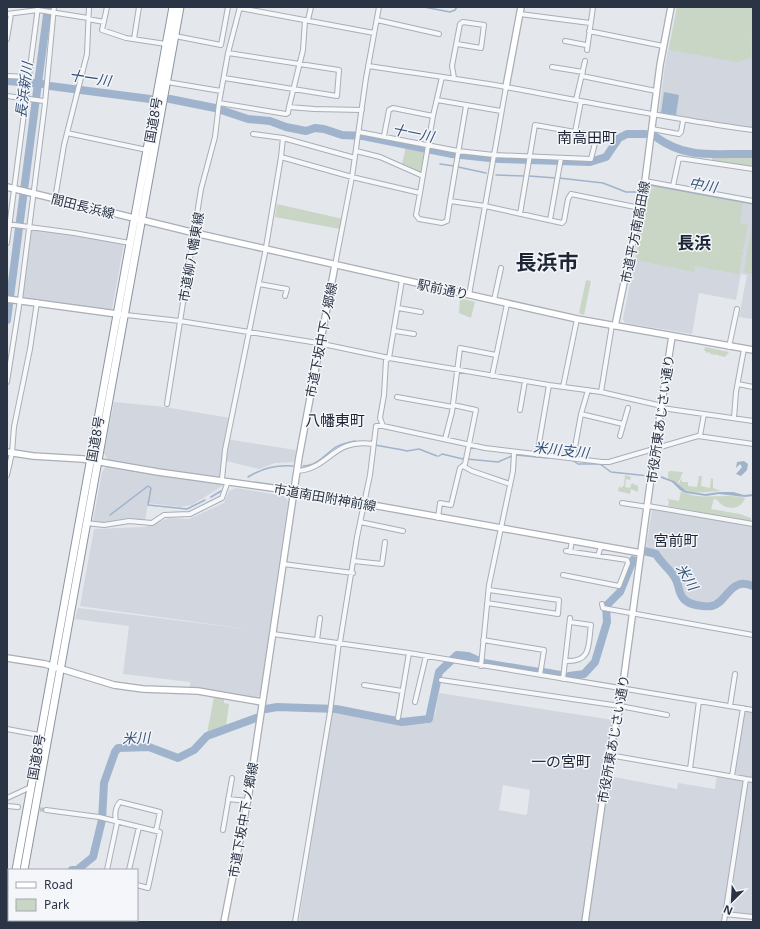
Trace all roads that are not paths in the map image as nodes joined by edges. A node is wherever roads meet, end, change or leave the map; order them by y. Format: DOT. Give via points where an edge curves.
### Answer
graph roads {
  1 [pos="89,7"];
  2 [pos="107,7"];
  3 [pos="139,7"];
  4 [pos="173,7"];
  5 [pos="180,7"];
  6 [pos="228,7"];
  7 [pos="311,7"];
  8 [pos="379,7"];
  9 [pos="521,7"];
  10 [pos="593,7"];
  11 [pos="671,7"];
  12 [pos="38,8"];
  13 [pos="240,8"];
  14 [pos="54,10"];
  15 [pos="9,14"];
  16 [pos="520,14"];
  17 [pos="88,18"];
  18 [pos="307,20"];
  19 [pos="377,20"];
  20 [pos="104,22"];
  21 [pos="590,23"];
  22 [pos="589,31"];
  23 [pos="374,33"];
  24 [pos="439,34"];
  25 [pos="175,36"];
  26 [pos="7,39"];
  27 [pos="134,39"];
  28 [pos="565,41"];
  29 [pos="166,44"];
  30 [pos="457,44"];
  31 [pos="663,46"];
  32 [pos="228,53"];
  33 [pos="585,61"];
  34 [pos="298,65"];
  35 [pos="368,66"];
  36 [pos="552,66"];
  37 [pos="582,74"];
  38 [pos="7,76"];
  39 [pos="442,77"];
  40 [pos="224,78"];
  41 [pos="454,78"];
  42 [pos="29,81"];
  43 [pos="167,82"];
  44 [pos="506,87"];
  45 [pos="292,89"];
  46 [pos="221,91"];
  47 [pos="656,91"];
  48 [pos="7,96"];
  49 [pos="27,99"];
  50 [pos="437,100"];
  51 [pos="43,101"];
  52 [pos="579,101"];
  53 [pos="219,103"];
  54 [pos="289,106"];
  55 [pos="466,106"];
  56 [pos="362,110"];
  57 [pos="501,112"];
  58 [pos="653,114"];
  59 [pos="432,116"];
  60 [pos="683,121"];
  61 [pos="753,130"];
  62 [pos="574,132"];
  63 [pos="67,133"];
  64 [pos="651,133"];
  65 [pos="253,134"];
  66 [pos="359,135"];
  67 [pos="384,136"];
  68 [pos="283,138"];
  69 [pos="428,147"];
  70 [pos="147,150"];
  71 [pos="356,151"];
  72 [pos="458,153"];
  73 [pos="281,157"];
  74 [pos="355,158"];
  75 [pos="493,158"];
  76 [pos="530,159"];
  77 [pos="561,161"];
  78 [pos="753,169"];
  79 [pos="423,176"];
  80 [pos="352,177"];
  81 [pos="645,181"];
  82 [pos="672,186"];
  83 [pos="7,187"];
  84 [pos="15,189"];
  85 [pos="32,193"];
  86 [pos="420,193"];
  87 [pos="55,199"];
  88 [pos="450,201"];
  89 [pos="753,201"];
  90 [pos="485,206"];
  91 [pos="640,208"];
  92 [pos="520,214"];
  93 [pos="138,219"];
  94 [pos="550,220"];
  95 [pos="9,225"];
  96 [pos="27,227"];
  97 [pos="196,233"];
  98 [pos="7,243"];
  99 [pos="131,244"];
  100 [pos="266,249"];
  101 [pos="335,264"];
  102 [pos="501,268"];
  103 [pos="402,280"];
  104 [pos="259,284"];
  105 [pos="469,294"];
  106 [pos="286,296"];
  107 [pos="7,299"];
  108 [pos="20,300"];
  109 [pos="494,300"];
  110 [pos="37,302"];
  111 [pos="507,304"];
  112 [pos="398,308"];
  113 [pos="737,309"];
  114 [pos="421,312"];
  115 [pos="121,314"];
  116 [pos="577,319"];
  117 [pos="180,321"];
  118 [pos="614,326"];
  119 [pos="395,331"];
  120 [pos="249,332"];
  121 [pos="414,334"];
  122 [pos="672,336"];
  123 [pos="321,344"];
  124 [pos="729,347"];
  125 [pos="744,349"];
  126 [pos="753,350"];
  127 [pos="496,355"];
  128 [pos="389,358"];
  129 [pos="457,370"];
  130 [pos="492,376"];
  131 [pos="525,381"];
  132 [pos="7,382"];
  133 [pos="738,384"];
  134 [pos="549,386"];
  135 [pos="563,387"];
  136 [pos="753,387"];
  137 [pos="588,390"];
  138 [pos="600,392"];
  139 [pos="397,397"];
  140 [pos="168,404"];
  141 [pos="453,406"];
  142 [pos="662,407"];
  143 [pos="628,408"];
  144 [pos="520,410"];
  145 [pos="581,414"];
  146 [pos="704,414"];
  147 [pos="734,418"];
  148 [pos="753,421"];
  149 [pos="624,424"];
  150 [pos="383,426"];
  151 [pos="620,436"];
  152 [pos="700,436"];
  153 [pos="445,439"];
  154 [pos="373,444"];
  155 [pos="469,444"];
  156 [pos="753,444"];
  157 [pos="655,448"];
  158 [pos="10,452"];
  159 [pos="514,453"];
  160 [pos="538,455"];
  161 [pos="573,458"];
  162 [pos="94,461"];
  163 [pos="463,466"];
  164 [pos="297,470"];
  165 [pos="7,475"];
  166 [pos="225,480"];
  167 [pos="510,484"];
  168 [pos="294,491"];
  169 [pos="622,503"];
  170 [pos="364,504"];
  171 [pos="648,506"];
  172 [pos="438,518"];
  173 [pos="360,522"];
  174 [pos="86,523"];
  175 [pos="753,524"];
  176 [pos="501,528"];
  177 [pos="403,531"];
  178 [pos="572,540"];
  179 [pos="385,542"];
  180 [pos="601,546"];
  181 [pos="638,552"];
  182 [pos="598,556"];
  183 [pos="354,561"];
  184 [pos="282,564"];
  185 [pos="353,572"];
  186 [pos="563,575"];
  187 [pos="489,590"];
  188 [pos="487,603"];
  189 [pos="605,607"];
  190 [pos="632,614"];
  191 [pos="320,618"];
  192 [pos="273,634"];
  193 [pos="753,635"];
  194 [pos="317,640"];
  195 [pos="483,640"];
  196 [pos="340,642"];
  197 [pos="408,652"];
  198 [pos="426,656"];
  199 [pos="7,658"];
  200 [pos="566,661"];
  201 [pos="481,666"];
  202 [pos="53,667"];
  203 [pos="60,669"];
  204 [pos="735,674"];
  205 [pos="540,676"];
  206 [pos="563,679"];
  207 [pos="441,680"];
  208 [pos="364,685"];
  209 [pos="622,689"];
  210 [pos="402,691"];
  211 [pos="699,701"];
  212 [pos="262,702"];
  213 [pos="415,702"];
  214 [pos="620,706"];
  215 [pos="730,706"];
  216 [pos="743,708"];
  217 [pos="753,710"];
  218 [pos="667,715"];
  219 [pos="398,718"];
  220 [pos="7,729"];
  221 [pos="39,735"];
  222 [pos="609,755"];
  223 [pos="690,769"];
  224 [pos="732,776"];
  225 [pos="232,778"];
  226 [pos="746,779"];
  227 [pos="753,780"];
  228 [pos="31,787"];
  229 [pos="7,798"];
  230 [pos="228,799"];
  231 [pos="248,801"];
  232 [pos="7,806"];
  233 [pos="18,808"];
  234 [pos="46,810"];
  235 [pos="117,823"];
  236 [pos="139,827"];
  237 [pos="223,830"];
  238 [pos="156,831"];
  239 [pos="16,869"];
  240 [pos="24,869"];
  241 [pos="107,869"];
  242 [pos="129,869"];
  243 [pos="138,885"];
  244 [pos="725,914"];
  245 [pos="753,917"];
  246 [pos="224,922"];
  247 [pos="296,922"];
  248 [pos="585,922"];
  249 [pos="724,922"];
  1 -- 17 [label="street"];
  2 -- 20 [label="street"];
  3 -- 27 [label="street"];
  4 -- 29 [label="highway, 国道8号"];
  5 -- 25 [label="highway, 国道8号"];
  6 -- 25 [label="street" via="221,45"];
  7 -- 18 [label="street"];
  8 -- 19 [label="street, 市道下坂中下ノ郷線"];
  9 -- 16 [label="street"];
  10 -- 21 [label="street"];
  11 -- 31 [label="street, 市道平方南高田線"];
  12 -- 14 [label="street"];
  12 -- 15 [label="street"];
  12 -- 42 [label="street"];
  13 -- 18 [label="street"];
  13 -- 32 [label="street, 市道柳八幡東線"];
  14 -- 17 [label="street"];
  14 -- 51 [label="street"];
  15 -- 26 [label="street"];
  16 -- 21 [label="street"];
  16 -- 44 [label="street"];
  17 -- 20 [label="street"];
  17 -- 63 [label="street" via="88,49"];
  18 -- 23 [label="street"];
  18 -- 34 [label="street"];
  19 -- 23 [label="street, 市道下坂中下ノ郷線"];
  19 -- 24 [label="street"];
  20 -- 27 [label="street" via="102,30"];
  21 -- 22 [label="street"];
  22 -- 28 [label="street" via="586,47"];
  22 -- 31 [label="street"];
  23 -- 35 [label="street, 市道下坂中下ノ郷線"];
  25 -- 43 [label="highway, 国道8号"];
  27 -- 29 [label="street"];
  29 -- 70 [label="highway, 国道8号"];
  30 -- 30 [label="street" via="460,24 463,22 484,25 481,48"];
  30 -- 41 [label="street" via="452,66"];
  31 -- 47 [label="street, 市道平方南高田線"];
  32 -- 34 [label="street"];
  32 -- 40 [label="street, 市道柳八幡東線"];
  33 -- 37 [label="street"];
  34 -- 45 [label="street"];
  34 -- 45 [label="street" via="339,70 336,96"];
  35 -- 39 [label="street"];
  35 -- 56 [label="street, 市道下坂中下ノ郷線"];
  36 -- 37 [label="street"];
  37 -- 47 [label="street"];
  37 -- 52 [label="street"];
  38 -- 42 [label="street"];
  39 -- 41 [label="street"];
  39 -- 50 [label="street"];
  40 -- 45 [label="street"];
  40 -- 46 [label="street, 市道柳八幡東線"];
  41 -- 44 [label="street"];
  42 -- 49 [label="street"];
  43 -- 46 [label="street"];
  43 -- 93 [label="highway, 国道8号"];
  44 -- 52 [label="street"];
  44 -- 57 [label="street"];
  45 -- 54 [label="street"];
  46 -- 53 [label="street, 市道柳八幡東線"];
  47 -- 58 [label="street, 市道平方南高田線"];
  48 -- 49 [label="street"];
  49 -- 51 [label="street"];
  49 -- 84 [label="street"];
  50 -- 55 [label="street"];
  50 -- 59 [label="street"];
  51 -- 85 [label="street"];
  52 -- 58 [label="street"];
  52 -- 62 [label="street"];
  53 -- 54 [label="street" via="286,114"];
  53 -- 97 [label="street, 市道柳八幡東線"];
  54 -- 56 [label="street"];
  55 -- 57 [label="street"];
  55 -- 72 [label="street"];
  56 -- 66 [label="street, 市道下坂中下ノ郷線"];
  57 -- 75 [label="street"];
  58 -- 60 [label="street"];
  58 -- 64 [label="street, 市道平方南高田線"];
  59 -- 67 [label="street" via="393,108 389,110"];
  59 -- 69 [label="street"];
  60 -- 61 [label="street"];
  60 -- 64 [label="street" via="679,134"];
  62 -- 76 [label="street" via="535,125"];
  62 -- 77 [label="street" via="597,135 591,159"];
  63 -- 70 [label="street"];
  63 -- 87 [label="street"];
  64 -- 81 [label="street, 市道平方南高田線"];
  65 -- 68 [label="street"];
  66 -- 67 [label="street"];
  66 -- 71 [label="street, 市道下坂中下ノ郷線"];
  67 -- 69 [label="street"];
  68 -- 73 [label="street"];
  68 -- 74 [label="street"];
  69 -- 72 [label="street"];
  69 -- 79 [label="street"];
  70 -- 93 [label="highway, 国道8号"];
  71 -- 74 [label="street, 市道下坂中下ノ郷線"];
  71 -- 79 [label="street" via="380,157"];
  72 -- 75 [label="street"];
  72 -- 88 [label="street"];
  73 -- 80 [label="street"];
  73 -- 100 [label="street"];
  74 -- 80 [label="street, 市道下坂中下ノ郷線"];
  75 -- 76 [label="street"];
  75 -- 90 [label="street"];
  76 -- 77 [label="street"];
  76 -- 92 [label="street"];
  77 -- 94 [label="street"];
  78 -- 82 [label="street" via="679,158"];
  79 -- 86 [label="street"];
  80 -- 86 [label="street"];
  80 -- 101 [label="street, 市道下坂中下ノ郷線"];
  81 -- 82 [label="street"];
  81 -- 91 [label="street, 市道平方南高田線"];
  82 -- 89 [label="street"];
  83 -- 84 [label="street"];
  84 -- 85 [label="street, 間田長浜線"];
  84 -- 95 [label="street"];
  85 -- 87 [label="street, 間田長浜線"];
  85 -- 96 [label="street"];
  86 -- 88 [label="street" via="416,216 419,220 442,223 447,221"];
  87 -- 93 [label="street, 間田長浜線"];
  88 -- 90 [label="street"];
  90 -- 92 [label="street"];
  90 -- 105 [label="street"];
  91 -- 94 [label="street" via="571,194 564,221"];
  91 -- 118 [label="street, 市道平方南高田線"];
  92 -- 94 [label="street"];
  93 -- 97 [label="street, 駅前通り"];
  93 -- 99 [label="highway, 国道8号"];
  93 -- 115 [label="highway, 国道8号"];
  95 -- 96 [label="street"];
  95 -- 98 [label="street"];
  96 -- 99 [label="street"];
  96 -- 108 [label="street"];
  97 -- 100 [label="street, 駅前通り"];
  97 -- 117 [label="street, 市道柳八幡東線"];
  99 -- 115 [label="highway, 国道8号"];
  100 -- 101 [label="street, 駅前通り"];
  100 -- 104 [label="street"];
  101 -- 103 [label="street, 駅前通り"];
  101 -- 123 [label="street, 市道下坂中下ノ郷線"];
  102 -- 109 [label="street"];
  103 -- 105 [label="street, 駅前通り"];
  103 -- 112 [label="street"];
  104 -- 106 [label="street" via="287,289"];
  104 -- 120 [label="street"];
  105 -- 109 [label="street, 駅前通り"];
  107 -- 108 [label="street"];
  108 -- 110 [label="street"];
  108 -- 132 [label="street"];
  109 -- 111 [label="street, 駅前通り"];
  110 -- 115 [label="street"];
  110 -- 158 [label="street"];
  111 -- 116 [label="street, 駅前通り"];
  111 -- 127 [label="street"];
  112 -- 114 [label="street"];
  112 -- 119 [label="street"];
  113 -- 124 [label="street"];
  115 -- 117 [label="street"];
  115 -- 162 [label="highway, 国道8号"];
  116 -- 118 [label="street, 駅前通り"];
  116 -- 135 [label="street"];
  117 -- 120 [label="street"];
  117 -- 140 [label="street, 市道柳八幡東線"];
  118 -- 122 [label="street, 駅前通り"];
  118 -- 138 [label="street"];
  119 -- 121 [label="street"];
  119 -- 128 [label="street"];
  120 -- 123 [label="street"];
  120 -- 166 [label="street" via="225,450"];
  122 -- 124 [label="street, 駅前通り"];
  122 -- 142 [label="street, 市役所東あじさい通り"];
  123 -- 128 [label="street"];
  123 -- 164 [label="street, 市道下坂中下ノ郷線"];
  124 -- 125 [label="street, 駅前通り"];
  125 -- 126 [label="street, 駅前通り"];
  125 -- 133 [label="street"];
  127 -- 129 [label="street" via="460,348"];
  127 -- 130 [label="street"];
  128 -- 129 [label="street"];
  128 -- 150 [label="street" via="386,360 381,414"];
  129 -- 130 [label="street"];
  129 -- 141 [label="street"];
  130 -- 131 [label="street"];
  131 -- 134 [label="street"];
  131 -- 144 [label="street"];
  133 -- 136 [label="street"];
  133 -- 147 [label="street"];
  134 -- 135 [label="street"];
  134 -- 160 [label="street"];
  135 -- 137 [label="street"];
  137 -- 138 [label="street"];
  137 -- 145 [label="street"];
  138 -- 142 [label="street"];
  139 -- 141 [label="street"];
  141 -- 153 [label="street"];
  141 -- 155 [label="street" via="476,410"];
  142 -- 146 [label="street"];
  142 -- 157 [label="street, 市役所東あじさい通り"];
  143 -- 149 [label="street"];
  145 -- 149 [label="street"];
  145 -- 161 [label="street"];
  146 -- 147 [label="street"];
  146 -- 152 [label="street"];
  147 -- 148 [label="street"];
  149 -- 151 [label="street"];
  150 -- 153 [label="street"];
  150 -- 154 [label="street" via="376,426"];
  152 -- 156 [label="street"];
  152 -- 157 [label="street"];
  153 -- 155 [label="street"];
  154 -- 164 [label="street" via="359,441 347,445 334,451 316,467"];
  154 -- 170 [label="street"];
  155 -- 159 [label="street"];
  155 -- 163 [label="street"];
  157 -- 161 [label="street" via="609,462"];
  157 -- 171 [label="street, 市役所東あじさい通り"];
  158 -- 162 [label="street, 市道南田附神前線"];
  158 -- 165 [label="street"];
  159 -- 160 [label="street"];
  159 -- 167 [label="street"];
  160 -- 161 [label="street"];
  162 -- 166 [label="street, 市道南田附神前線"];
  162 -- 174 [label="highway, 国道8号"];
  162 -- 202 [label="highway, 国道8号"];
  163 -- 167 [label="street"];
  163 -- 172 [label="street" via="458,472 459,477 451,505 440,503"];
  164 -- 168 [label="street, 市道下坂中下ノ郷線"];
  166 -- 168 [label="street, 市道南田附神前線"];
  166 -- 174 [label="street" via="222,498 190,514 164,515 152,523"];
  167 -- 176 [label="street"];
  168 -- 170 [label="street, 市道南田附神前線"];
  168 -- 184 [label="street, 市道下坂中下ノ郷線"];
  169 -- 171 [label="street"];
  170 -- 172 [label="street, 市道南田附神前線"];
  170 -- 173 [label="street"];
  171 -- 175 [label="street"];
  171 -- 181 [label="street, 市役所東あじさい通り"];
  171 -- 181 [label="street"];
  172 -- 176 [label="street, 市道南田附神前線"];
  173 -- 177 [label="street"];
  173 -- 183 [label="street"];
  174 -- 203 [label="highway, 国道8号"];
  176 -- 178 [label="street, 市道南田附神前線"];
  176 -- 187 [label="street"];
  178 -- 180 [label="street, 市道南田附神前線"];
  178 -- 182 [label="street" via="568,552"];
  179 -- 183 [label="street" via="382,564"];
  180 -- 181 [label="street, 市道南田附神前線"];
  180 -- 182 [label="street"];
  181 -- 190 [label="street, 市役所東あじさい通り"];
  182 -- 186 [label="street" via="628,561 618,586"];
  183 -- 185 [label="street"];
  184 -- 185 [label="street"];
  184 -- 192 [label="street, 市道下坂中下ノ郷線"];
  185 -- 196 [label="street"];
  187 -- 188 [label="street"];
  187 -- 188 [label="street" via="559,600 560,610 558,614"];
  188 -- 195 [label="street"];
  189 -- 190 [label="street"];
  190 -- 193 [label="street"];
  190 -- 209 [label="street, 市役所東あじさい通り"];
  191 -- 194 [label="street"];
  192 -- 194 [label="street"];
  192 -- 212 [label="street, 市道下坂中下ノ郷線"];
  194 -- 196 [label="street"];
  195 -- 201 [label="street"];
  195 -- 205 [label="street" via="544,650"];
  196 -- 197 [label="street"];
  196 -- 247 [label="street"];
  197 -- 198 [label="street"];
  197 -- 210 [label="street"];
  198 -- 201 [label="street"];
  198 -- 213 [label="street"];
  199 -- 202 [label="street"];
  200 -- 200 [label="street" via="576,661 585,656 591,625 570,620"];
  200 -- 206 [label="street"];
  201 -- 205 [label="street"];
  202 -- 203 [label="street"];
  202 -- 221 [label="highway, 国道8号"];
  203 -- 212 [label="street" via="114,685 198,691"];
  203 -- 240 [label="highway, 国道8号"];
  204 -- 215 [label="street"];
  205 -- 206 [label="street"];
  206 -- 209 [label="street"];
  207 -- 214 [label="street"];
  208 -- 210 [label="street"];
  209 -- 211 [label="street"];
  209 -- 214 [label="street, 市役所東あじさい通り"];
  210 -- 219 [label="street"];
  211 -- 215 [label="street"];
  211 -- 223 [label="street"];
  212 -- 231 [label="street, 市道下坂中下ノ郷線"];
  214 -- 218 [label="street"];
  214 -- 222 [label="street, 市役所東あじさい通り"];
  215 -- 216 [label="street"];
  216 -- 217 [label="street"];
  216 -- 224 [label="street"];
  220 -- 221 [label="street"];
  221 -- 228 [label="highway, 国道8号"];
  222 -- 223 [label="street"];
  222 -- 248 [label="street, 市役所東あじさい通り"];
  223 -- 224 [label="street"];
  224 -- 226 [label="street"];
  225 -- 230 [label="street"];
  226 -- 227 [label="street"];
  226 -- 244 [label="street"];
  228 -- 229 [label="street"];
  228 -- 239 [label="highway, 国道8号"];
  230 -- 231 [label="street"];
  230 -- 237 [label="street"];
  231 -- 246 [label="street, 市道下坂中下ノ郷線"];
  232 -- 233 [label="street"];
  234 -- 235 [label="street"];
  235 -- 236 [label="street"];
  235 -- 238 [label="street" via="115,818 120,802 160,812"];
  235 -- 241 [label="street"];
  236 -- 238 [label="street"];
  236 -- 242 [label="street"];
  238 -- 243 [label="street" via="160,832 148,888"];
  244 -- 245 [label="street"];
  244 -- 249 [label="street"];
}
